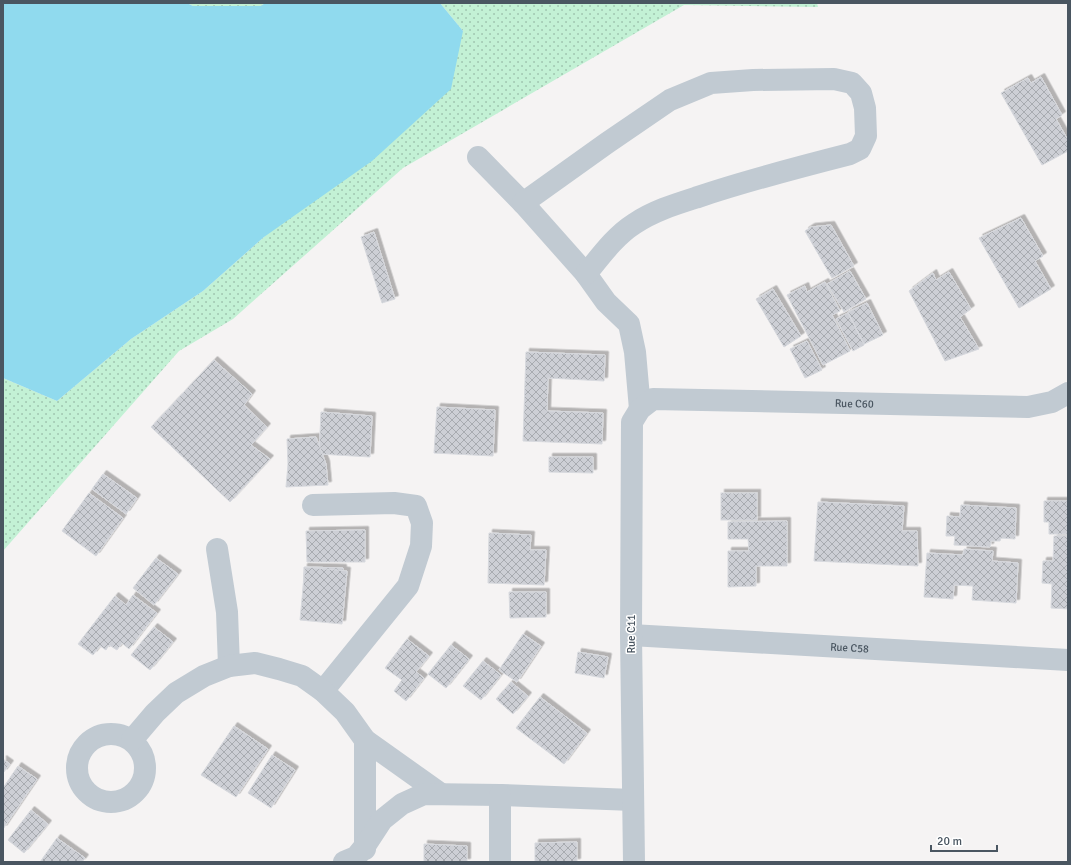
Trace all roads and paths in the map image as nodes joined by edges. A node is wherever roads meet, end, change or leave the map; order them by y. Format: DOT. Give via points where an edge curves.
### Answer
graph roads {
  1 [pos="478,157"];
  2 [pos="523,203"];
  3 [pos="586,274"];
  4 [pos="1068,393"];
  5 [pos="640,409"];
  6 [pos="313,505"];
  7 [pos="217,549"];
  8 [pos="631,634"];
  9 [pos="1068,660"];
  10 [pos="229,666"];
  11 [pos="324,691"];
  12 [pos="132,740"];
  13 [pos="365,740"];
  14 [pos="441,794"];
  15 [pos="500,795"];
  16 [pos="633,800"];
  17 [pos="365,854"];
  18 [pos="344,862"];
  19 [pos="500,862"];
  20 [pos="634,862"];
  1 -- 2 [label="street"];
  2 -- 3 [label="street"];
  2 -- 3 [label="street" via="670,100 711,83 834,79 852,82 861,93 865,108 866,136 860,149 850,154 718,190 656,211 633,224 616,239"];
  3 -- 5 [label="street" via="606,302 629,324 635,352"];
  4 -- 5 [label="street, Rue C60" via="1052,402 1028,407 653,399"];
  5 -- 8 [label="street, Rue C11" via="632,422"];
  6 -- 11 [label="street" via="394,503 416,506 422,523 421,546 408,586"];
  7 -- 10 [label="street" via="227,612"];
  8 -- 9 [label="street, Rue C58"];
  8 -- 16 [label="street, Rue C11"];
  10 -- 11 [label="street" via="255,663 279,669 302,676"];
  10 -- 12 [label="street" via="204,676 176,692"];
  11 -- 13 [label="street" via="345,712"];
  13 -- 14 [label="street"];
  13 -- 17 [label="street"];
  14 -- 15 [label="street"];
  14 -- 17 [label="street" via="424,794 402,804 382,820"];
  15 -- 16 [label="street"];
  15 -- 19 [label="street"];
  16 -- 20 [label="street, Rue C11"];
  17 -- 18 [label="street"];
}
